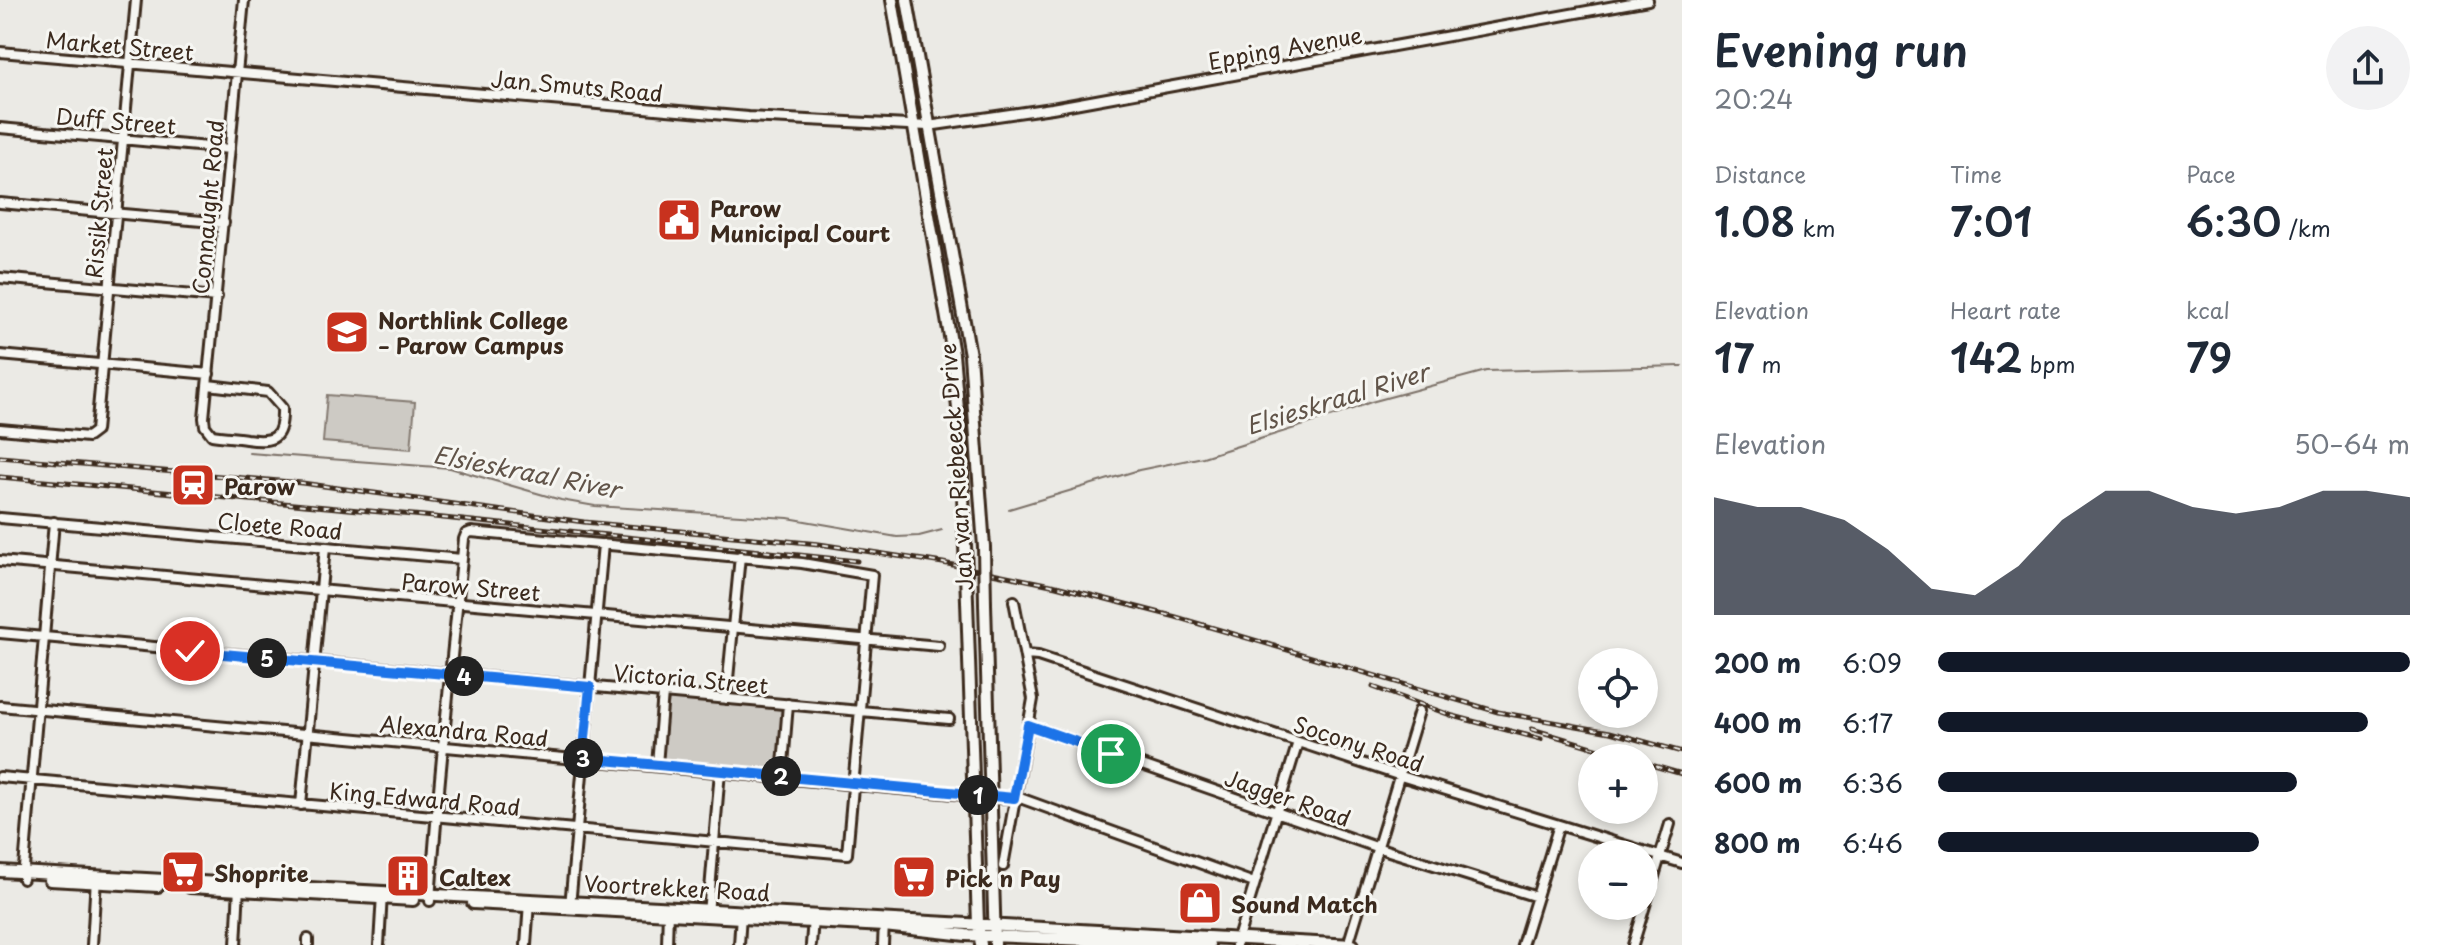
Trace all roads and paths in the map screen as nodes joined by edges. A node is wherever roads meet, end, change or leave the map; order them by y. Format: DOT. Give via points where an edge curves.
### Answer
graph roads {
  1 [pos="136,0"];
  2 [pos="244,0"];
  3 [pos="892,0"];
  4 [pos="907,0"];
  5 [pos="1648,0"];
  6 [pos="1602,4"];
  7 [pos="0,52"];
  8 [pos="130,64"];
  9 [pos="237,74"];
  10 [pos="915,126"];
  11 [pos="928,126"];
  12 [pos="0,128"];
  13 [pos="123,139"];
  14 [pos="230,149"];
  15 [pos="0,203"];
  16 [pos="116,213"];
  17 [pos="224,223"];
  18 [pos="0,278"];
  19 [pos="109,288"];
  20 [pos="217,297"];
  21 [pos="0,355"];
  22 [pos="103,364"];
  23 [pos="209,374"];
  24 [pos="208,385"];
  25 [pos="0,429"];
  26 [pos="0,518"];
  27 [pos="54,522"];
  28 [pos="603,544"];
  29 [pos="325,547"];
  30 [pos="740,556"];
  31 [pos="462,559"];
  32 [pos="0,561"];
  33 [pos="50,566"];
  34 [pos="321,590"];
  35 [pos="1014,601"];
  36 [pos="458,603"];
  37 [pos="596,615"];
  38 [pos="733,628"];
  39 [pos="0,633"];
  40 [pos="44,637"];
  41 [pos="866,640"];
  42 [pos="939,646"];
  43 [pos="1026,655"];
  44 [pos="314,662"];
  45 [pos="451,674"];
  46 [pos="590,687"];
  47 [pos="663,693"];
  48 [pos="726,699"];
  49 [pos="788,704"];
  50 [pos="0,706"];
  51 [pos="38,709"];
  52 [pos="860,711"];
  53 [pos="1419,711"];
  54 [pos="949,719"];
  55 [pos="1028,725"];
  56 [pos="308,734"];
  57 [pos="1298,742"];
  58 [pos="444,746"];
  59 [pos="583,758"];
  60 [pos="657,765"];
  61 [pos="720,771"];
  62 [pos="1399,775"];
  63 [pos="0,777"];
  64 [pos="782,777"];
  65 [pos="32,780"];
  66 [pos="853,783"];
  67 [pos="973,794"];
  68 [pos="990,797"];
  69 [pos="1014,798"];
  70 [pos="301,805"];
  71 [pos="1276,812"];
  72 [pos="438,817"];
  73 [pos="1670,824"];
  74 [pos="1559,825"];
  75 [pos="578,830"];
  76 [pos="714,842"];
  77 [pos="1376,847"];
  78 [pos="1661,857"];
  79 [pos="1682,863"];
  80 [pos="1003,866"];
  81 [pos="0,871"];
  82 [pos="23,875"];
  83 [pos="0,877"];
  84 [pos="96,879"];
  85 [pos="1254,883"];
  86 [pos="239,886"];
  87 [pos="977,893"];
  88 [pos="382,894"];
  89 [pos="1537,897"];
  90 [pos="430,898"];
  91 [pos="529,902"];
  92 [pos="570,905"];
  93 [pos="668,910"];
  94 [pos="708,912"];
  95 [pos="741,914"];
  96 [pos="812,919"];
  97 [pos="925,921"];
  98 [pos="884,922"];
  99 [pos="979,935"];
  100 [pos="994,935"];
  101 [pos="1123,939"];
  102 [pos="1048,942"];
  103 [pos="1198,942"];
  104 [pos="1237,942"];
  105 [pos="1273,943"];
  106 [pos="92,945"];
  107 [pos="236,945"];
  108 [pos="379,945"];
  109 [pos="526,945"];
  110 [pos="667,945"];
  111 [pos="739,945"];
  112 [pos="811,945"];
  113 [pos="883,945"];
  114 [pos="1209,945"];
  115 [pos="1349,945"];
  116 [pos="1522,945"];
  117 [pos="1633,945"];
  1 -- 8 [label="street, Rissik Street"];
  2 -- 9 [label="street, Connaught Road"];
  3 -- 10 [label="main road, Jan van Riebeeck Drive"];
  4 -- 11 [label="main road, Jan van Riebeeck Drive"];
  5 -- 6 [label="street, Epping Avenue"];
  6 -- 11 [label="street, Epping Avenue" via="1052,108"];
  7 -- 8 [label="street, Market Street"];
  8 -- 9 [label="street, Market Street"];
  8 -- 13 [label="street, Rissik Street"];
  9 -- 10 [label="street, Jan Smuts Road"];
  9 -- 14 [label="street, Connaught Road"];
  10 -- 11 [label="street, Epping Avenue"];
  10 -- 67 [label="main road, Jan van Riebeeck Drive, bridge" via="953,354 961,442"];
  11 -- 68 [label="main road, Jan van Riebeeck Drive, bridge" via="970,355 984,547"];
  12 -- 13 [label="street, Duff Street"];
  13 -- 14 [label="street, Duff Street"];
  13 -- 16 [label="street, Rissik Street"];
  14 -- 17 [label="street, Connaught Road"];
  15 -- 16 [label="street"];
  16 -- 17 [label="street"];
  16 -- 19 [label="street, Rissik Street"];
  17 -- 20 [label="street, Connaught Road"];
  18 -- 19 [label="street"];
  19 -- 20 [label="street"];
  19 -- 22 [label="street, Rissik Street"];
  20 -- 23 [label="street, Connaught Road"];
  21 -- 22 [label="street"];
  22 -- 23 [label="street"];
  22 -- 25 [label="street, Rissik Street" via="93,435"];
  23 -- 24 [label="street, Connaught Road"];
  24 -- 24 [label="street, Connaught Road" via="268,392 282,408 277,436 263,441 212,435 204,418"];
  26 -- 27 [label="street, Cloete Road"];
  27 -- 29 [label="street, Cloete Road"];
  27 -- 33 [label="street"];
  28 -- 30 [label="street"];
  28 -- 31 [label="street" via="471,532 465,535"];
  28 -- 37 [label="street"];
  29 -- 31 [label="street, Cloete Road"];
  29 -- 34 [label="street"];
  30 -- 38 [label="street"];
  30 -- 41 [label="street" via="872,575"];
  31 -- 36 [label="street"];
  32 -- 33 [label="street, Parow Street"];
  33 -- 34 [label="street, Parow Street"];
  33 -- 40 [label="street"];
  34 -- 36 [label="street, Parow Street"];
  34 -- 44 [label="street"];
  35 -- 43 [label="street"];
  36 -- 37 [label="street, Parow Street"];
  36 -- 45 [label="street"];
  37 -- 38 [label="street, Parow Street"];
  37 -- 46 [label="street"];
  38 -- 41 [label="street, Parow Street"];
  38 -- 48 [label="street"];
  39 -- 40 [label="street, Victoria Street"];
  40 -- 44 [label="street, Victoria Street"];
  40 -- 51 [label="street"];
  41 -- 42 [label="street, Parow Street"];
  41 -- 52 [label="street"];
  43 -- 55 [label="street" via="1033,699"];
  43 -- 57 [label="street, Socony Road"];
  44 -- 45 [label="street, Victoria Street"];
  44 -- 56 [label="street"];
  45 -- 46 [label="street, Victoria Street"];
  45 -- 58 [label="street"];
  46 -- 47 [label="street, Victoria Street"];
  46 -- 59 [label="street"];
  47 -- 48 [label="street, Victoria Street"];
  47 -- 60 [label="street"];
  48 -- 49 [label="street, Victoria Street"];
  49 -- 52 [label="street, Victoria Street"];
  49 -- 64 [label="street"];
  50 -- 51 [label="street, Alexandra Road"];
  51 -- 56 [label="street, Alexandra Road"];
  51 -- 65 [label="street"];
  52 -- 54 [label="street, Victoria Street"];
  52 -- 66 [label="street"];
  53 -- 62 [label="street"];
  55 -- 69 [label="street"];
  55 -- 71 [label="street, Jagger Road"];
  56 -- 58 [label="street, Alexandra Road"];
  56 -- 70 [label="street"];
  57 -- 62 [label="street, Socony Road"];
  57 -- 71 [label="street"];
  58 -- 59 [label="street, Alexandra Road"];
  58 -- 72 [label="street"];
  59 -- 60 [label="street, Alexandra Road"];
  59 -- 75 [label="street"];
  60 -- 61 [label="street, Alexandra Road"];
  61 -- 64 [label="street, Alexandra Road"];
  61 -- 76 [label="street"];
  62 -- 74 [label="street, Socony Road"];
  62 -- 77 [label="street"];
  63 -- 65 [label="street, King Edward Road"];
  64 -- 66 [label="street, Alexandra Road"];
  65 -- 70 [label="street, King Edward Road"];
  65 -- 82 [label="street"];
  66 -- 67 [label="street, Alexandra Road"];
  66 -- 76 [label="street, King Edward Road" via="847,854"];
  67 -- 68 [label="street, Alexandra Road"];
  67 -- 87 [label="main road, Jan van Riebeeck Drive"];
  68 -- 69 [label="street, Alexandra Road"];
  68 -- 100 [label="main road, Jan van Riebeeck Drive"];
  69 -- 80 [label="street"];
  69 -- 85 [label="street, Alexandra Road"];
  70 -- 72 [label="street, King Edward Road"];
  71 -- 77 [label="street, Jagger Road"];
  71 -- 85 [label="street"];
  72 -- 75 [label="street, King Edward Road"];
  72 -- 90 [label="street"];
  73 -- 78 [label="street"];
  74 -- 78 [label="street, Socony Road"];
  74 -- 89 [label="street"];
  75 -- 76 [label="street, King Edward Road"];
  75 -- 92 [label="street"];
  76 -- 94 [label="street"];
  77 -- 89 [label="street, Jagger Road"];
  77 -- 115 [label="street"];
  78 -- 79 [label="street, Socony Road"];
  78 -- 117 [label="street"];
  81 -- 82 [label="main road, Voortrekker Road"];
  82 -- 83 [label="main road, Voortrekker Road"];
  82 -- 84 [label="main road, Voortrekker Road"];
  84 -- 86 [label="main road, Voortrekker Road"];
  84 -- 106 [label="street"];
  85 -- 104 [label="street"];
  86 -- 88 [label="main road, Voortrekker Road"];
  86 -- 107 [label="street"];
  87 -- 97 [label="main road" via="965,918"];
  87 -- 99 [label="main road, Jan van Riebeeck Drive"];
  88 -- 90 [label="main road, Voortrekker Road"];
  88 -- 108 [label="street"];
  89 -- 116 [label="street"];
  90 -- 91 [label="main road, Voortrekker Road"];
  91 -- 92 [label="main road, Voortrekker Road"];
  91 -- 109 [label="street"];
  92 -- 93 [label="main road, Voortrekker Road"];
  93 -- 94 [label="main road, Voortrekker Road"];
  93 -- 110 [label="street"];
  94 -- 95 [label="main road, Voortrekker Road"];
  95 -- 96 [label="main road, Voortrekker Road"];
  95 -- 111 [label="street"];
  96 -- 98 [label="main road, Voortrekker Road"];
  96 -- 112 [label="street"];
  97 -- 98 [label="main road, Voortrekker Road"];
  97 -- 99 [label="main road, Voortrekker Road"];
  98 -- 99 [label="main road, Voortrekker Road"];
  98 -- 113 [label="street"];
  99 -- 100 [label="main road, Voortrekker Road"];
  100 -- 101 [label="main road, Voortrekker Road"];
  100 -- 102 [label="main road, Voortrekker Road"];
  101 -- 102 [label="main road, Voortrekker Road"];
  101 -- 103 [label="main road, Voortrekker Road"];
  103 -- 104 [label="main road, Voortrekker Road"];
  103 -- 114 [label="main road, Voortrekker Road"];
  104 -- 105 [label="main road, Voortrekker Road"];
  105 -- 115 [label="main road, Voortrekker Road"];
}
